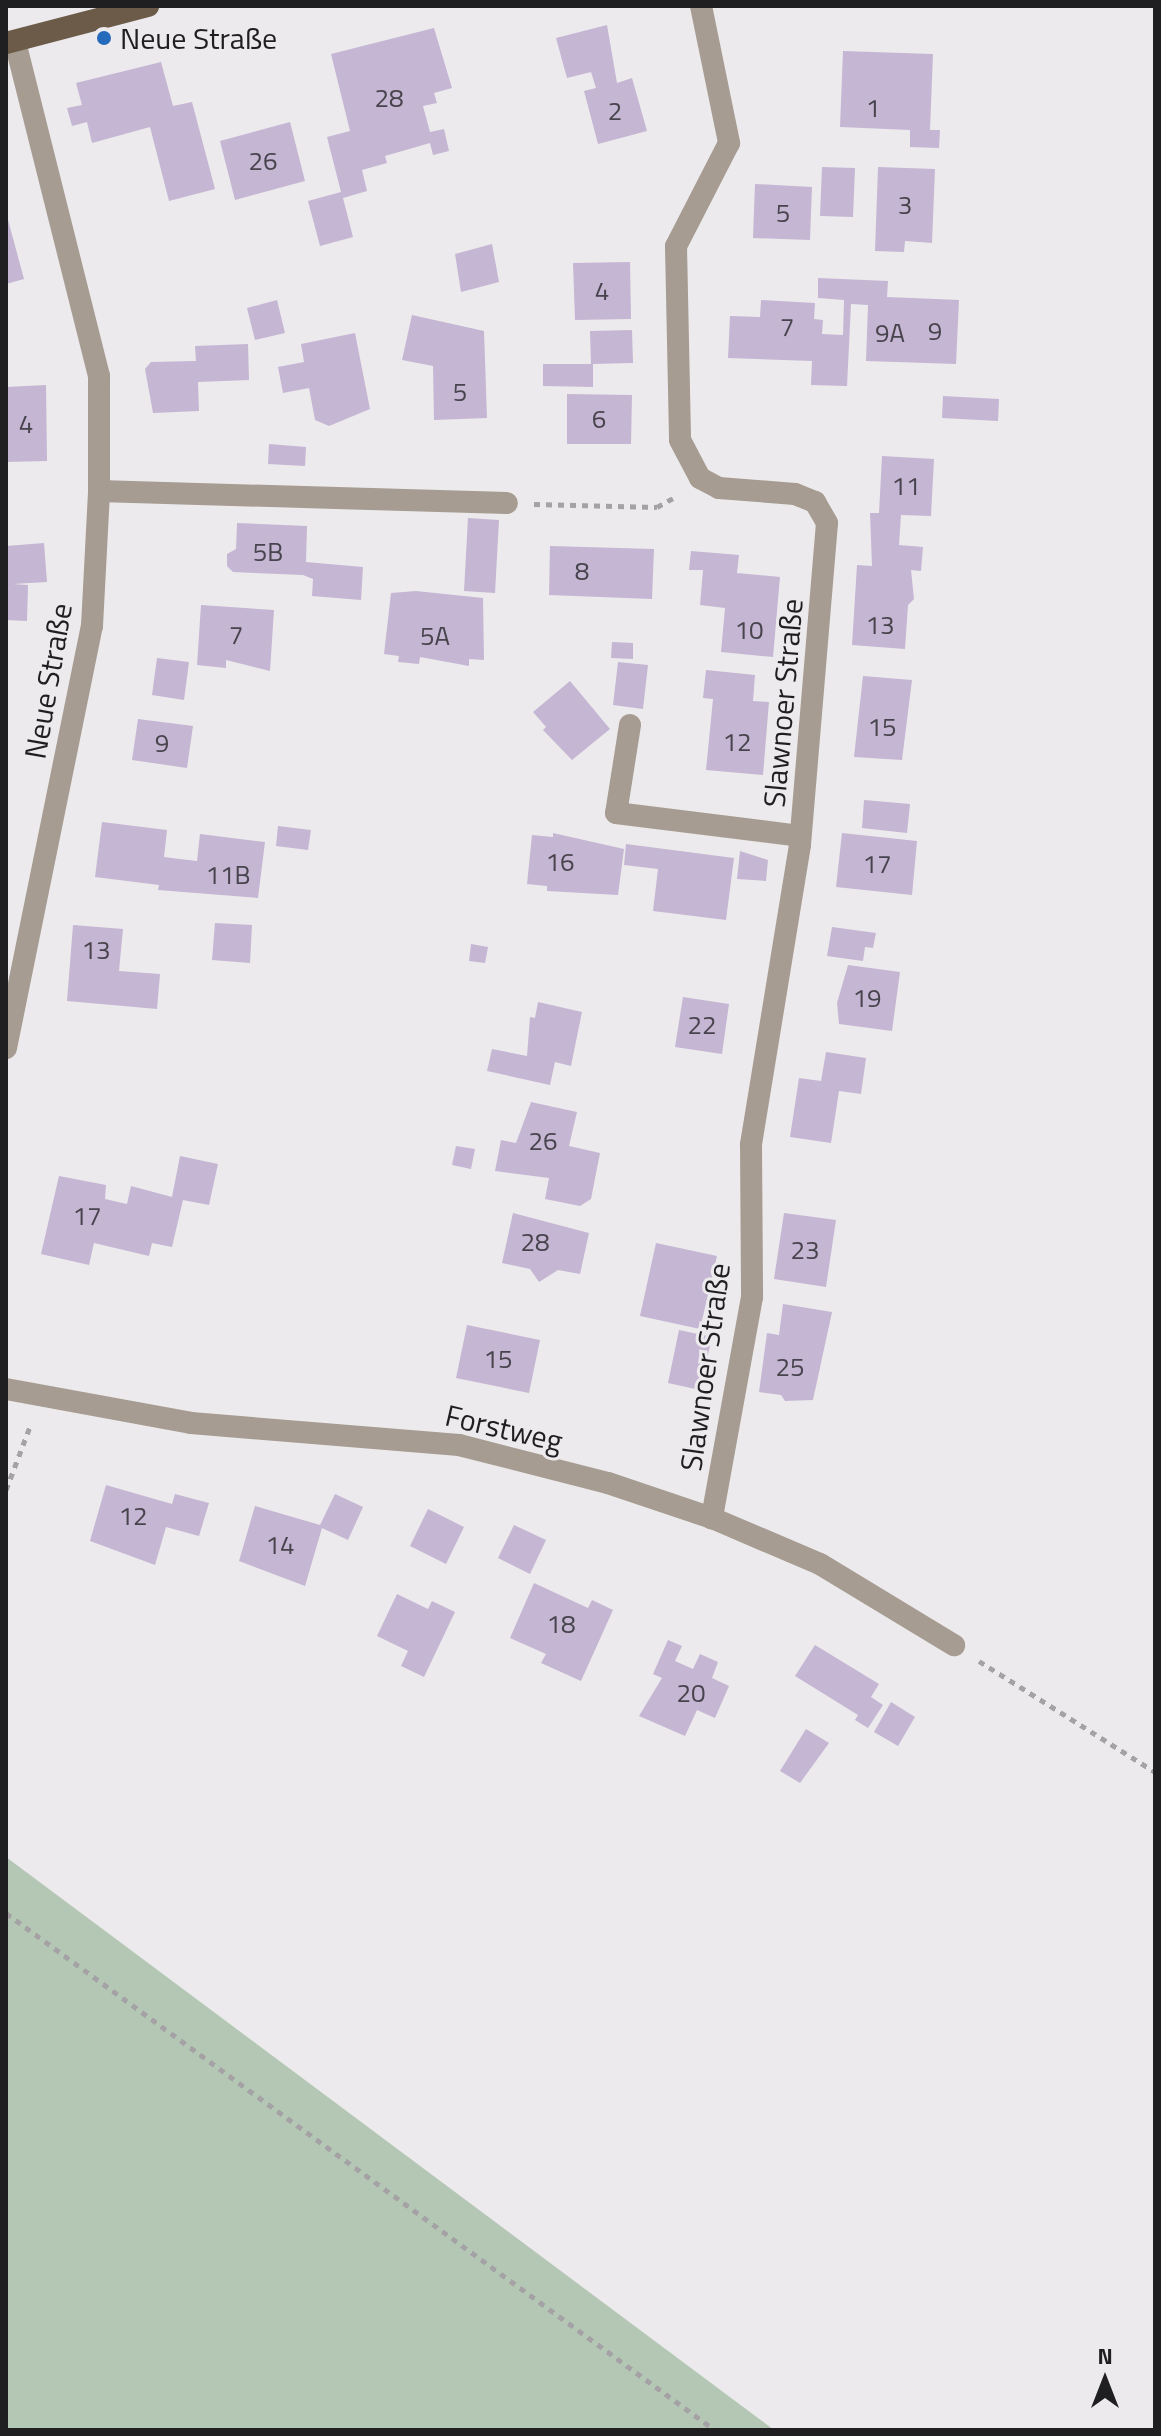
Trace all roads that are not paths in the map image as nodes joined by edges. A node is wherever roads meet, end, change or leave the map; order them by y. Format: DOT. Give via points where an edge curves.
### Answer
graph roads {
  1 [pos="148,6"];
  2 [pos="701,6"];
  3 [pos="10,42"];
  4 [pos="99,491"];
  5 [pos="507,503"];
  6 [pos="630,725"];
  7 [pos="800,836"];
  8 [pos="6,1048"];
  9 [pos="6,1389"];
  10 [pos="712,1518"];
  11 [pos="954,1645"];
  1 -- 3 [label="main road"];
  2 -- 7 [label="street, Slawnoer Straße" via="729,143 676,246 680,440 700,478 719,488 795,494 815,502 827,523"];
  3 -- 4 [label="street, Neue Straße" via="99,376"];
  4 -- 5 [label="street"];
  4 -- 8 [label="street, Neue Straße" via="92,626"];
  6 -- 7 [label="street" via="616,813"];
  7 -- 10 [label="street, Slawnoer Straße" via="751,1145 752,1297"];
  9 -- 10 [label="street, Forstweg" via="191,1423 459,1445 608,1483"];
  10 -- 11 [label="street, Forstweg" via="820,1564"];
}
